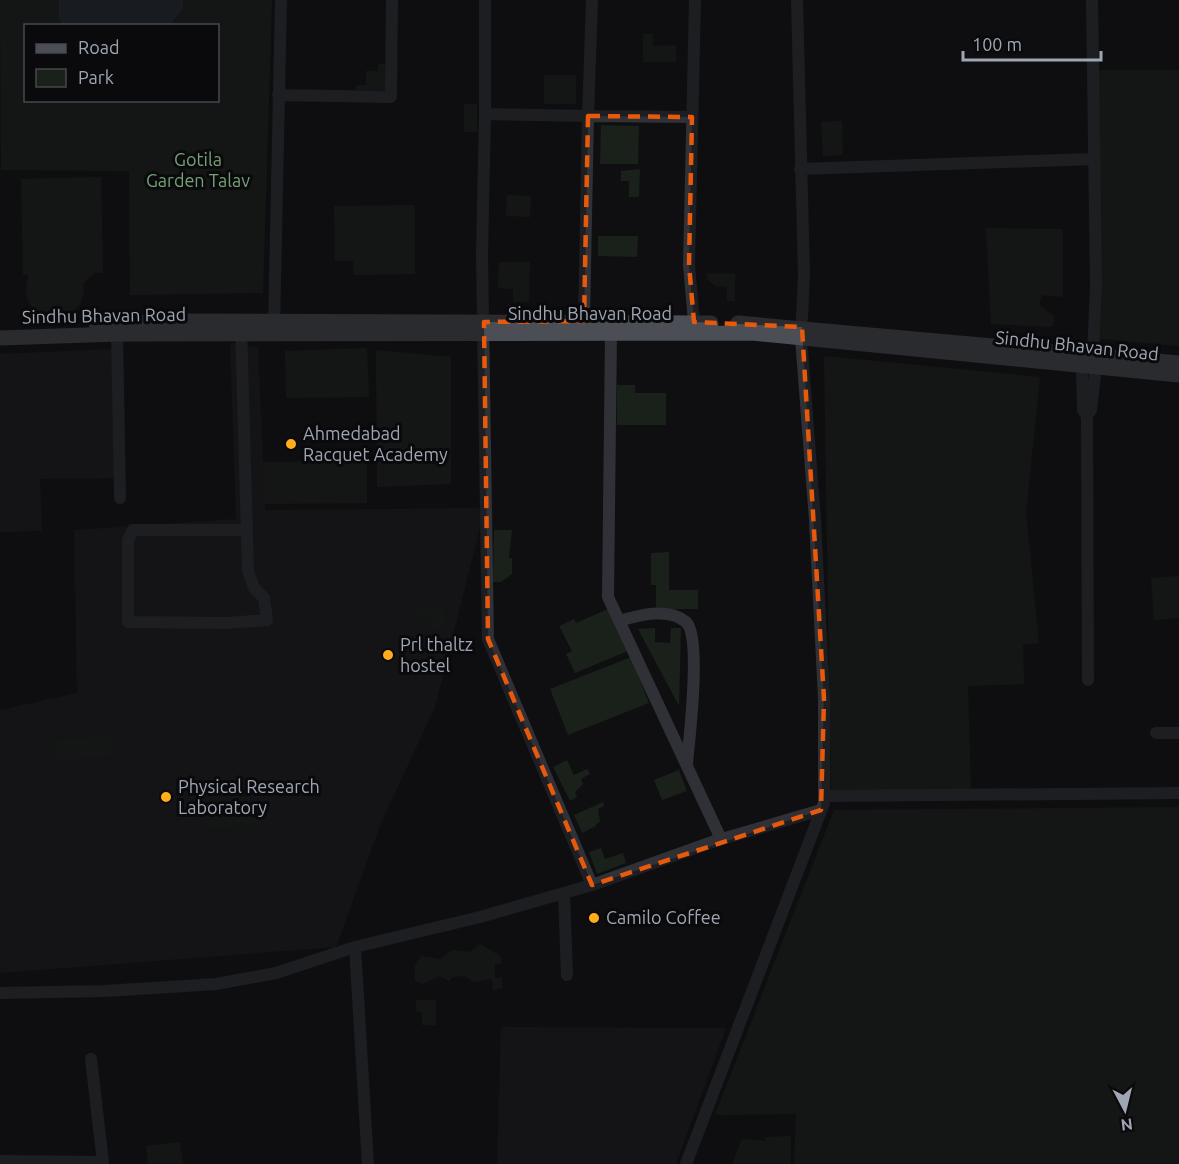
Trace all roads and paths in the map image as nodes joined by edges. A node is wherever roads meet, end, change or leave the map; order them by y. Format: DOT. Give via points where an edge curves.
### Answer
graph roads {
  1 [pos="280,0"];
  2 [pos="392,0"];
  3 [pos="485,0"];
  4 [pos="592,0"];
  5 [pos="695,0"];
  6 [pos="797,0"];
  7 [pos="1092,0"];
  8 [pos="278,95"];
  9 [pos="485,114"];
  10 [pos="588,116"];
  11 [pos="692,117"];
  12 [pos="1092,159"];
  13 [pos="800,169"];
  14 [pos="584,321"];
  15 [pos="694,322"];
  16 [pos="241,327"];
  17 [pos="274,327"];
  18 [pos="0,328"];
  19 [pos="484,328"];
  20 [pos="801,332"];
  21 [pos="611,333"];
  22 [pos="117,334"];
  23 [pos="0,338"];
  24 [pos="1090,363"];
  25 [pos="1179,363"];
  26 [pos="1179,375"];
  27 [pos="120,498"];
  28 [pos="247,530"];
  29 [pos="619,621"];
  30 [pos="1088,680"];
  31 [pos="1156,733"];
  32 [pos="1179,733"];
  33 [pos="687,766"];
  34 [pos="1179,793"];
  35 [pos="824,796"];
  36 [pos="821,810"];
  37 [pos="721,839"];
  38 [pos="592,885"];
  39 [pos="564,893"];
  40 [pos="355,947"];
  41 [pos="567,975"];
  42 [pos="0,993"];
  43 [pos="91,1059"];
  44 [pos="0,1161"];
  45 [pos="368,1164"];
  46 [pos="686,1164"];
  1 -- 8 [label="street"];
  2 -- 8 [label="street" via="391,97"];
  3 -- 9 [label="street"];
  4 -- 10 [label="street"];
  5 -- 11 [label="street"];
  6 -- 13 [label="street"];
  7 -- 12 [label="street"];
  8 -- 17 [label="street"];
  9 -- 10 [label="street"];
  9 -- 19 [label="street"];
  10 -- 11 [label="street"];
  10 -- 14 [label="street"];
  11 -- 15 [label="street" via="689,265"];
  12 -- 13 [label="street"];
  12 -- 24 [label="street" via="1096,286"];
  13 -- 20 [label="street" via="804,275"];
  14 -- 15 [label="main road, Sindhu Bhavan Road"];
  14 -- 19 [label="main road, Sindhu Bhavan Road"];
  15 -- 20 [label="main road, Sindhu Bhavan Road" via="761,323"];
  16 -- 17 [label="main road, Sindhu Bhavan Road"];
  16 -- 18 [label="main road, Sindhu Bhavan Road" via="176,321"];
  16 -- 22 [label="main road, Sindhu Bhavan Road"];
  16 -- 28 [label="street"];
  17 -- 19 [label="main road, Sindhu Bhavan Road"];
  19 -- 21 [label="main road, Sindhu Bhavan Road"];
  19 -- 38 [label="street" via="488,639"];
  20 -- 21 [label="main road, Sindhu Bhavan Road"];
  20 -- 24 [label="main road, Sindhu Bhavan Road"];
  20 -- 35 [label="street" via="816,532"];
  21 -- 29 [label="street" via="608,597"];
  22 -- 23 [label="main road, Sindhu Bhavan Road"];
  22 -- 27 [label="street"];
  24 -- 25 [label="main road, Sindhu Bhavan Road"];
  24 -- 26 [label="main road, Sindhu Bhavan Road"];
  24 -- 30 [label="street"];
  28 -- 28 [label="street" via="133,530 128,540 128,622 267,620 264,598 254,588 248,571"];
  29 -- 33 [label="street"];
  29 -- 33 [label="street" via="639,615 673,614 687,623 693,634"];
  31 -- 32 [label="street"];
  33 -- 37 [label="street"];
  34 -- 35 [label="street"];
  35 -- 36 [label="street"];
  36 -- 37 [label="street"];
  36 -- 46 [label="street"];
  37 -- 38 [label="street"];
  38 -- 39 [label="street"];
  39 -- 40 [label="street"];
  39 -- 41 [label="street"];
  40 -- 42 [label="street" via="276,974 216,984 105,992"];
  40 -- 45 [label="street"];
  43 -- 44 [label="street" via="103,1162"];
}
